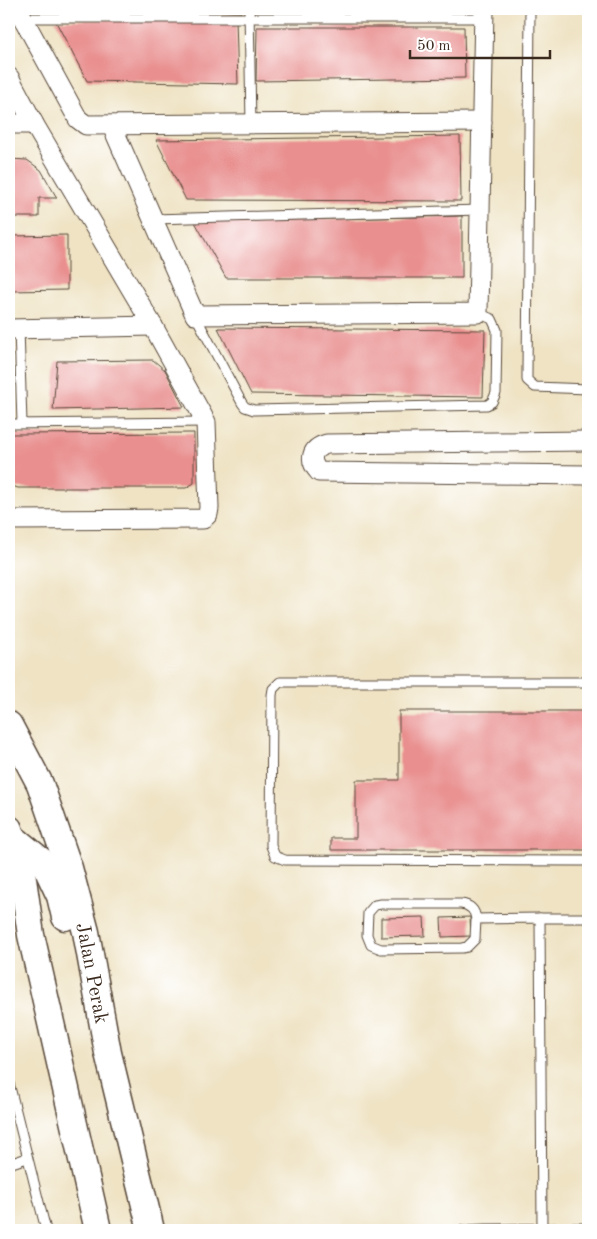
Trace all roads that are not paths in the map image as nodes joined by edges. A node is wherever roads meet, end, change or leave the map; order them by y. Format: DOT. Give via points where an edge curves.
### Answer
graph roads {
  1 [pos="530,9"];
  2 [pos="249,13"];
  3 [pos="484,13"];
  4 [pos="21,14"];
  5 [pos="9,77"];
  6 [pos="482,122"];
  7 [pos="9,124"];
  8 [pos="34,124"];
  9 [pos="251,125"];
  10 [pos="112,126"];
  11 [pos="480,210"];
  12 [pos="153,219"];
  13 [pos="478,313"];
  14 [pos="195,315"];
  15 [pos="153,326"];
  16 [pos="14,328"];
  17 [pos="588,389"];
  18 [pos="206,422"];
  19 [pos="22,423"];
  20 [pos="9,424"];
  21 [pos="588,441"];
  22 [pos="588,474"];
  23 [pos="9,520"];
  24 [pos="588,682"];
  25 [pos="9,725"];
  26 [pos="18,846"];
  27 [pos="588,861"];
  28 [pos="9,910"];
  29 [pos="540,918"];
  30 [pos="588,918"];
  31 [pos="476,919"];
  32 [pos="31,935"];
  33 [pos="108,1053"];
  34 [pos="9,1084"];
  35 [pos="27,1158"];
  36 [pos="9,1164"];
  37 [pos="542,1228"];
  38 [pos="588,1228"];
  39 [pos="46,1230"];
  40 [pos="98,1230"];
  41 [pos="150,1230"];
  42 [pos="463,1230"];
  1 -- 17 [label="lane" via="526,374 535,387"];
  2 -- 3 [label="lane"];
  2 -- 4 [label="lane"];
  2 -- 9 [label="lane"];
  3 -- 6 [label="street"];
  4 -- 10 [label="street" via="81,123"];
  5 -- 8 [label="street"];
  6 -- 9 [label="street"];
  6 -- 11 [label="street"];
  7 -- 8 [label="street"];
  8 -- 15 [label="street"];
  9 -- 10 [label="street"];
  10 -- 12 [label="street"];
  11 -- 12 [label="lane"];
  11 -- 13 [label="street"];
  12 -- 14 [label="street"];
  13 -- 14 [label="street"];
  13 -- 14 [label="lane" via="492,319 497,330 496,393 487,405 254,410 242,403"];
  15 -- 16 [label="street"];
  15 -- 18 [label="street"];
  16 -- 19 [label="lane"];
  18 -- 19 [label="lane"];
  18 -- 23 [label="street" via="210,508 203,519"];
  19 -- 20 [label="lane"];
  21 -- 22 [label="street" via="327,444 314,451 312,458 319,472"];
  24 -- 27 [label="lane" via="280,682 272,695 271,826 272,852 285,860"];
  25 -- 26 [label="main road" via="16,773 37,825 35,844"];
  25 -- 33 [label="main road, Jalan Perak" via="40,784 69,868 86,932"];
  26 -- 32 [label="main road"];
  26 -- 33 [label="main road" via="45,864 60,896 84,1002"];
  28 -- 32 [label="main road"];
  29 -- 30 [label="lane"];
  29 -- 31 [label="lane"];
  29 -- 37 [label="lane"];
  31 -- 31 [label="lane" via="475,939 462,948 381,948 371,944 367,935 368,913 381,904 461,904 471,908"];
  32 -- 40 [label="main road"];
  33 -- 41 [label="main road, Jalan Perak"];
  34 -- 35 [label="lane"];
  35 -- 36 [label="lane"];
  35 -- 39 [label="lane"];
  37 -- 38 [label="lane"];
  37 -- 42 [label="lane"];
}
